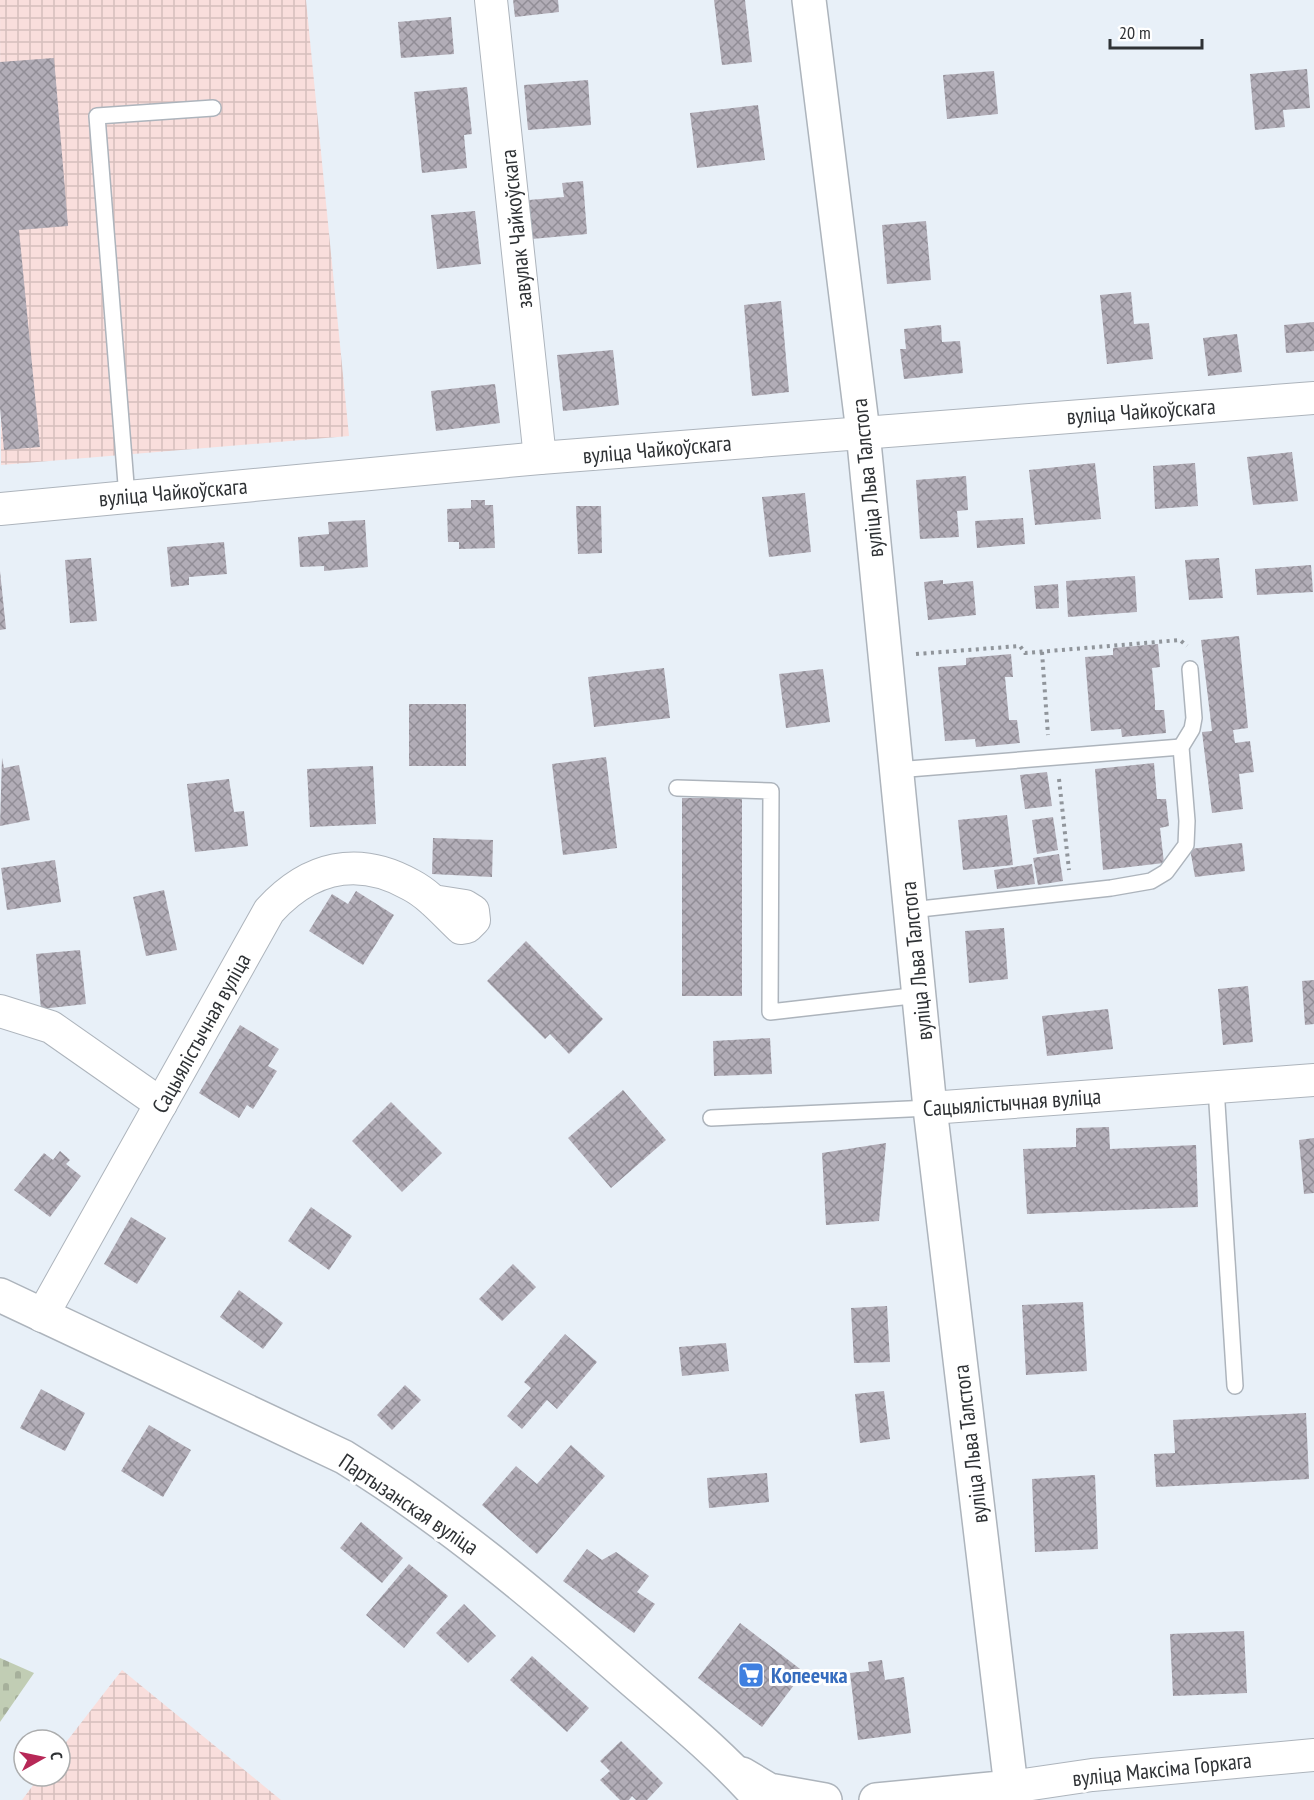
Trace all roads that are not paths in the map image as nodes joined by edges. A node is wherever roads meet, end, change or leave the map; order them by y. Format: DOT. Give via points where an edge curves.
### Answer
graph roads {
  1 [pos="491,0"];
  2 [pos="809,0"];
  3 [pos="213,108"];
  4 [pos="1314,398"];
  5 [pos="863,432"];
  6 [pos="540,458"];
  7 [pos="127,497"];
  8 [pos="0,509"];
  9 [pos="1190,669"];
  10 [pos="1181,747"];
  11 [pos="896,770"];
  12 [pos="677,788"];
  13 [pos="433,900"];
  14 [pos="911,910"];
  15 [pos="920,996"];
  16 [pos="0,1011"];
  17 [pos="1314,1080"];
  18 [pos="1216,1088"];
  19 [pos="161,1104"];
  20 [pos="930,1108"];
  21 [pos="711,1118"];
  22 [pos="0,1295"];
  23 [pos="42,1316"];
  24 [pos="1235,1386"];
  25 [pos="1314,1755"];
  26 [pos="734,1769"];
  27 [pos="1011,1787"];
  28 [pos="761,1800"];
  29 [pos="825,1800"];
  30 [pos="867,1800"];
  1 -- 6 [label="street, завулак Чайкоўскага"];
  2 -- 5 [label="main road, вуліца Льва Талстога"];
  3 -- 7 [label="lane" via="97,116"];
  4 -- 5 [label="street, вуліца Чайкоўскага"];
  5 -- 6 [label="street, вуліца Чайкоўскага"];
  5 -- 11 [label="main road, вуліца Льва Талстога"];
  6 -- 7 [label="street, вуліца Чайкоўскага"];
  7 -- 8 [label="street, вуліца Чайкоўскага"];
  9 -- 10 [label="lane" via="1194,718"];
  10 -- 11 [label="lane"];
  10 -- 14 [label="lane" via="1186,845 1166,872 1151,880 1111,888"];
  11 -- 14 [label="main road, вуліца Льва Талстога"];
  12 -- 15 [label="lane" via="771,790 770,1012"];
  13 -- 19 [label="street, Сацыялістычная вуліца" via="412,885 364,869 336,869 296,886 269,911"];
  14 -- 15 [label="main road, вуліца Льва Талстога"];
  15 -- 20 [label="main road, вуліца Льва Талстога"];
  16 -- 19 [label="street" via="51,1027"];
  17 -- 18 [label="street, Сацыялістычная вуліца"];
  18 -- 20 [label="street, Сацыялістычная вуліца"];
  18 -- 24 [label="lane"];
  19 -- 23 [label="street, Сацыялістычная вуліца"];
  20 -- 21 [label="lane, Сацыялістычная вуліца"];
  20 -- 27 [label="main road, вуліца Льва Талстога"];
  22 -- 23 [label="main road, Партызанская вуліца"];
  23 -- 26 [label="main road, Партызанская вуліца" via="344,1457 386,1482 520,1583"];
  25 -- 27 [label="street, вуліца Максіма Горкага" via="1092,1775"];
  26 -- 28 [label="main road, Партызанская вуліца"];
  26 -- 29 [label="main road" via="769,1790"];
  27 -- 30 [label="main road"];
}
